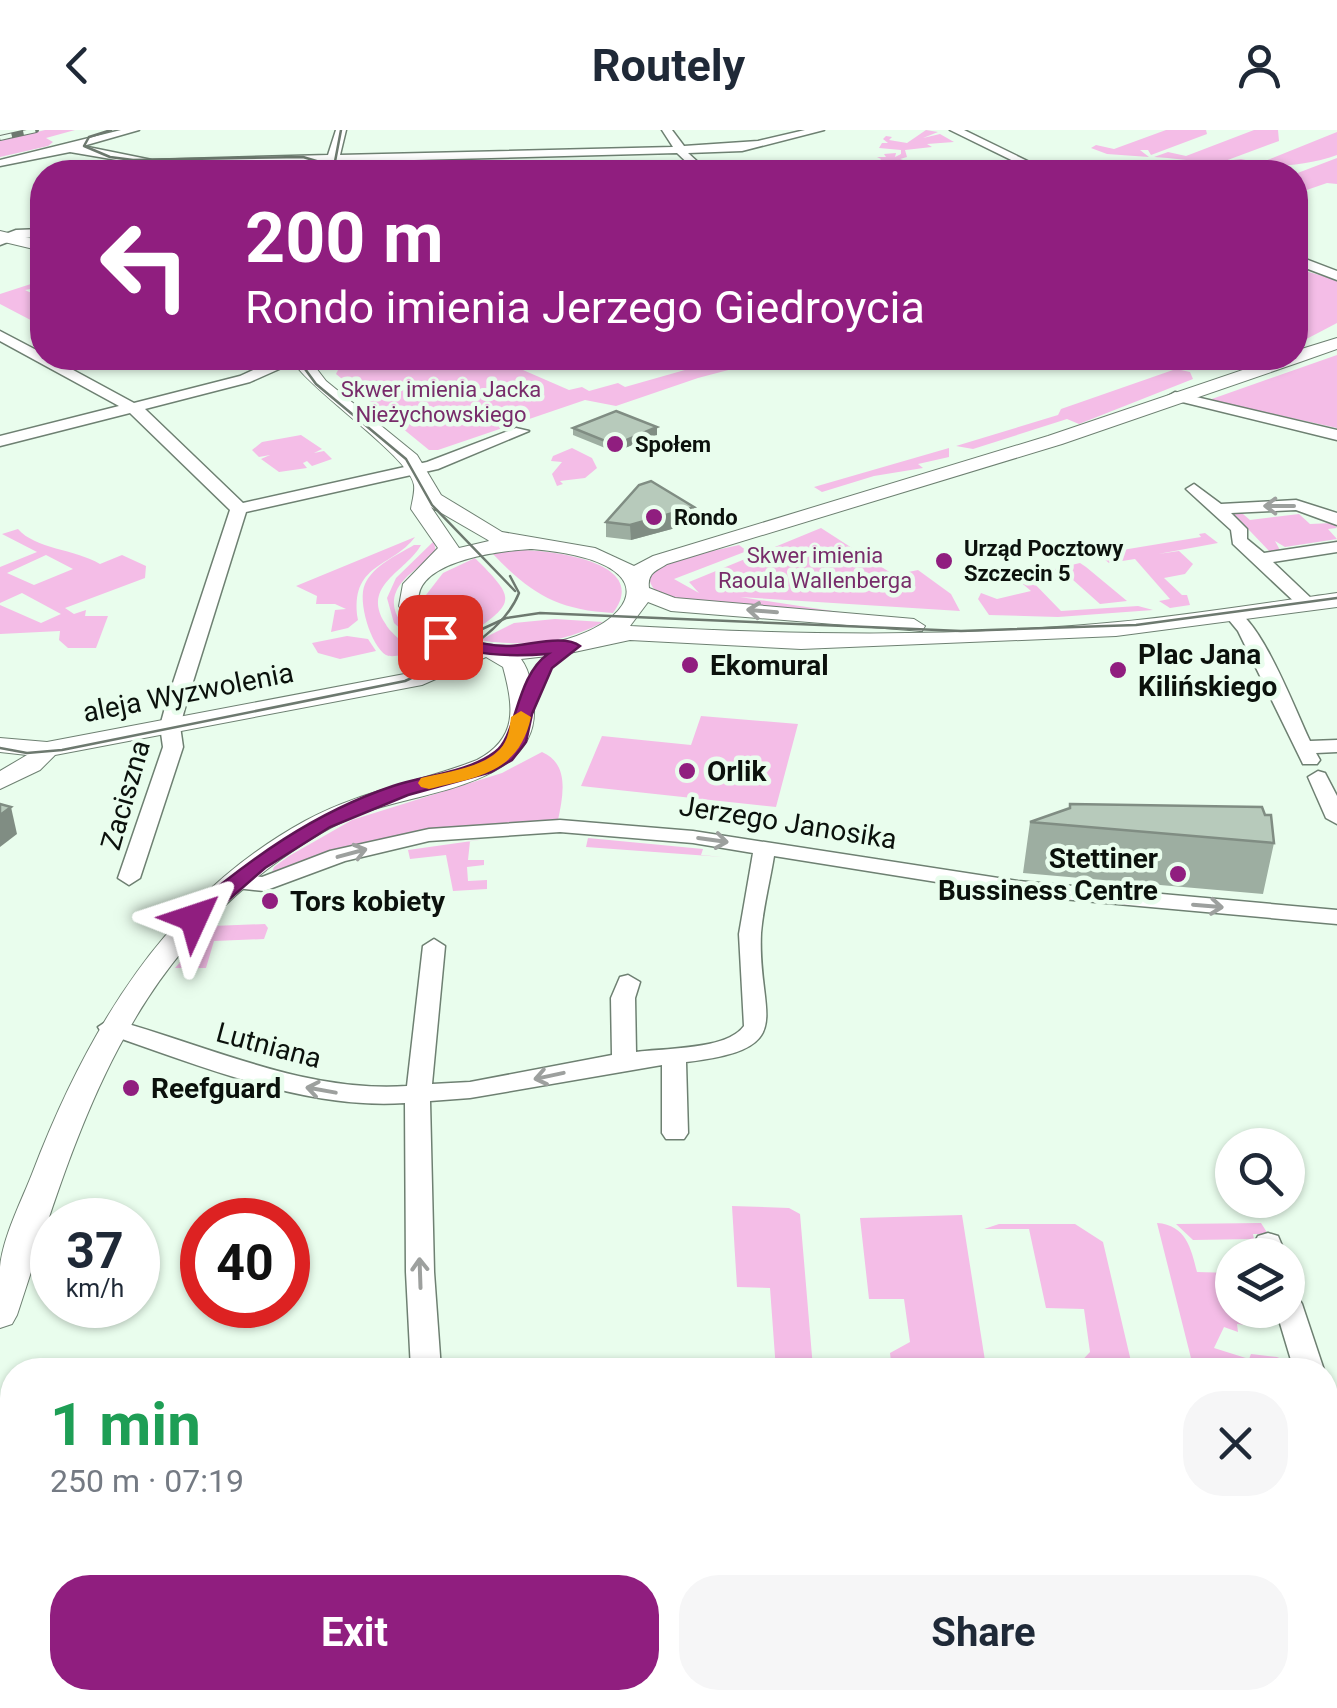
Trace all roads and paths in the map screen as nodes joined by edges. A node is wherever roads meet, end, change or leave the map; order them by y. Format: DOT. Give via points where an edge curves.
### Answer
graph roads {
  1 [pos="134,130"];
  2 [pos="341,130"];
  3 [pos="668,130"];
  4 [pos="819,130"];
  5 [pos="955,130"];
  6 [pos="92,141"];
  7 [pos="757,144"];
  8 [pos="680,150"];
  9 [pos="334,158"];
  10 [pos="135,160"];
  11 [pos="257,160"];
  12 [pos="688,160"];
  13 [pos="697,160"];
  14 [pos="1019,160"];
  15 [pos="0,163"];
  16 [pos="30,236"];
  17 [pos="1,238"];
  18 [pos="30,244"];
  19 [pos="1308,264"];
  20 [pos="1337,276"];
  21 [pos="0,335"];
  22 [pos="1337,343"];
  23 [pos="30,351"];
  24 [pos="1308,353"];
  25 [pos="64,370"];
  26 [pos="271,370"];
  27 [pos="289,370"];
  28 [pos="309,370"];
  29 [pos="1255,370"];
  30 [pos="204,391"];
  31 [pos="1175,396"];
  32 [pos="134,408"];
  33 [pos="521,431"];
  34 [pos="1337,435"];
  35 [pos="0,441"];
  36 [pos="421,476"];
  37 [pos="1194,489"];
  38 [pos="890,490"];
  39 [pos="239,508"];
  40 [pos="1217,510"];
  41 [pos="1337,520"];
  42 [pos="523,543"];
  43 [pos="1337,547"];
  44 [pos="596,553"];
  45 [pos="1260,559"];
  46 [pos="438,563"];
  47 [pos="637,587"];
  48 [pos="1337,600"];
  49 [pos="1307,604"];
  50 [pos="1233,614"];
  51 [pos="429,631"];
  52 [pos="963,634"];
  53 [pos="594,638"];
  54 [pos="570,646"];
  55 [pos="492,651"];
  56 [pos="380,685"];
  57 [pos="522,714"];
  58 [pos="170,726"];
  59 [pos="1337,746"];
  60 [pos="2,747"];
  61 [pos="47,749"];
  62 [pos="1311,761"];
  63 [pos="0,781"];
  64 [pos="1337,818"];
  65 [pos="765,847"];
  66 [pos="129,878"];
  67 [pos="236,880"];
  68 [pos="1337,917"];
  69 [pos="434,946"];
  70 [pos="628,982"];
  71 [pos="110,1027"];
  72 [pos="674,1056"];
  73 [pos="624,1060"];
  74 [pos="418,1096"];
  75 [pos="674,1133"];
  76 [pos="0,1315"];
  77 [pos="1296,1328"];
  78 [pos="425,1358"];
  79 [pos="1305,1358"];
  1 -- 6 [label="street"];
  2 -- 9 [label="street"];
  3 -- 8 [label="street"];
  4 -- 7 [label="street"];
  5 -- 14 [label="street"];
  6 -- 10 [label="street"];
  6 -- 15 [label="street"];
  7 -- 8 [label="street"];
  7 -- 13 [label="street"];
  8 -- 9 [label="street"];
  8 -- 12 [label="street"];
  9 -- 11 [label="street"];
  16 -- 17 [label="street"];
  17 -- 18 [label="street"];
  19 -- 20 [label="street"];
  21 -- 23 [label="street"];
  22 -- 24 [label="street"];
  25 -- 32 [label="street"];
  26 -- 30 [label="street"];
  27 -- 30 [label="street"];
  28 -- 36 [label="street"];
  29 -- 31 [label="street"];
  30 -- 32 [label="street"];
  31 -- 34 [label="street"];
  31 -- 38 [label="street"];
  32 -- 35 [label="street"];
  32 -- 39 [label="street"];
  33 -- 36 [label="street"];
  36 -- 39 [label="street"];
  36 -- 42 [label="street" via="439,504 495,536"];
  36 -- 46 [label="street" via="420,509 449,548"];
  37 -- 40 [label="street"];
  38 -- 44 [label="street" via="627,555"];
  38 -- 47 [label="street" via="660,560 641,571"];
  39 -- 58 [label="street, Zaciszna"];
  41 -- 40 [label="street, one-way" via="1309,506"];
  40 -- 45 [label="street"];
  42 -- 44 [label="street"];
  42 -- 46 [label="street"];
  43 -- 45 [label="street"];
  44 -- 47 [label="street" via="619,564"];
  45 -- 49 [label="street"];
  46 -- 51 [label="street" via="410,594 411,611"];
  52 -- 47 [label="street, one-way" via="671,604"];
  47 -- 53 [label="street" via="628,617"];
  48 -- 49 [label="street"];
  49 -- 50 [label="street"];
  50 -- 52 [label="street" via="1105,630"];
  50 -- 62 [label="street"];
  51 -- 55 [label="street"];
  51 -- 56 [label="street, aleja Wyzwolenia" via="434,642 424,660"];
  52 -- 53 [label="street" via="818,642 630,632"];
  53 -- 54 [label="street"];
  54 -- 55 [label="street"];
  54 -- 57 [label="street" via="544,665"];
  55 -- 56 [label="street, aleja Wyzwolenia" via="470,653 431,675"];
  55 -- 57 [label="street" via="514,664"];
  56 -- 58 [label="street, aleja Wyzwolenia"];
  57 -- 67 [label="street" via="515,745 497,761 346,810"];
  58 -- 61 [label="street, aleja Wyzwolenia"];
  58 -- 66 [label="street, Zaciszna" via="172,747"];
  59 -- 62 [label="street"];
  60 -- 61 [label="street, aleja Wyzwolenia"];
  61 -- 63 [label="street"];
  62 -- 64 [label="street"];
  67 -- 65 [label="street, Jerzego Janosika, one-way" via="264,884 385,844 496,828 608,828"];
  65 -- 68 [label="street, Jerzego Janosika, one-way" via="1018,888"];
  65 -- 72 [label="street, Lutniana" via="750,934 754,1030 727,1049"];
  67 -- 71 [label="street" via="170,942"];
  69 -- 74 [label="street"];
  70 -- 73 [label="street"];
  74 -- 71 [label="street, Lutniana, one-way" via="346,1094 278,1082"];
  71 -- 76 [label="street" via="72,1104"];
  72 -- 73 [label="street, Lutniana"];
  72 -- 75 [label="street"];
  73 -- 74 [label="street, Lutniana, one-way"];
  78 -- 74 [label="street, one-way"];
  77 -- 79 [label="street"];
}
